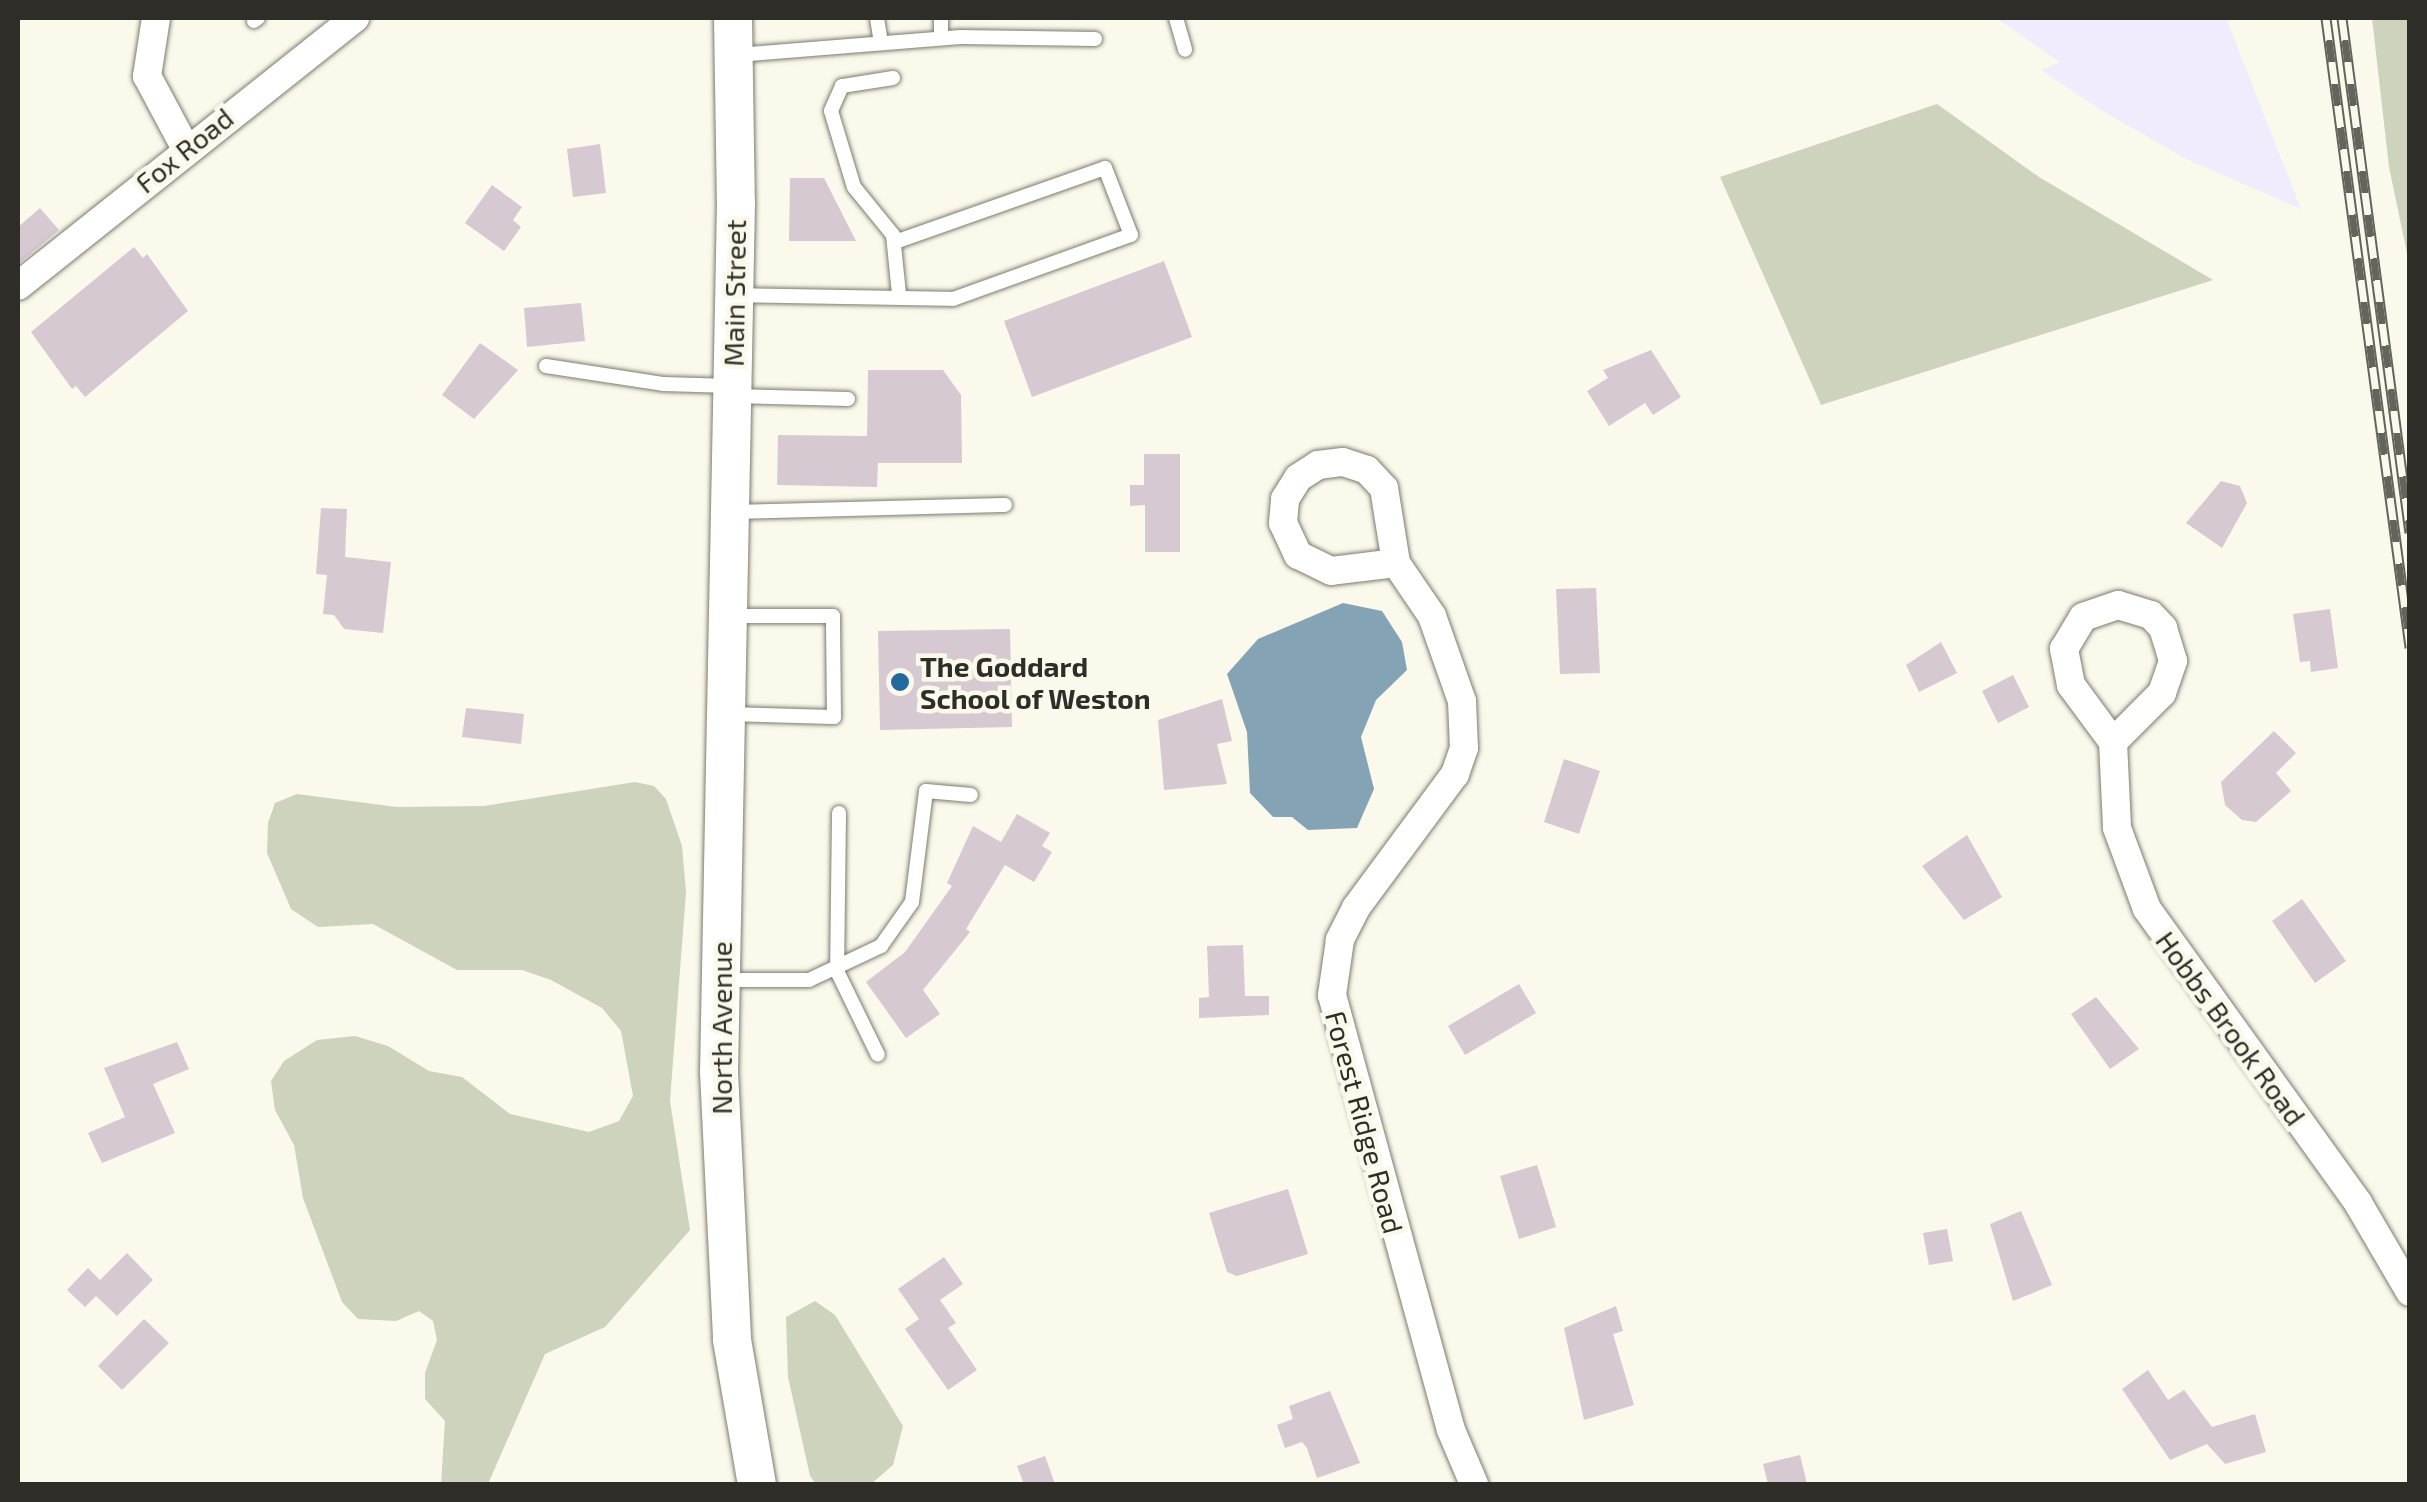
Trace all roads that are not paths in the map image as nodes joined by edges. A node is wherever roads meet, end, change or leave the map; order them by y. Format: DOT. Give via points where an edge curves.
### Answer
graph roads {
  1 [pos="156,18"];
  2 [pos="355,18"];
  3 [pos="877,18"];
  4 [pos="941,18"];
  5 [pos="1176,18"];
  6 [pos="734,36"];
  7 [pos="940,38"];
  8 [pos="1095,39"];
  9 [pos="881,43"];
  10 [pos="1185,50"];
  11 [pos="892,78"];
  12 [pos="186,149"];
  13 [pos="896,242"];
  14 [pos="18,286"];
  15 [pos="899,294"];
  16 [pos="734,295"];
  17 [pos="546,366"];
  18 [pos="732,391"];
  19 [pos="848,399"];
  20 [pos="1005,505"];
  21 [pos="729,512"];
  22 [pos="1396,563"];
  23 [pos="728,569"];
  24 [pos="727,616"];
  25 [pos="725,714"];
  26 [pos="2113,742"];
  27 [pos="970,796"];
  28 [pos="839,813"];
  29 [pos="837,971"];
  30 [pos="720,980"];
  31 [pos="878,1056"];
  32 [pos="2410,1292"];
  33 [pos="757,1484"];
  34 [pos="1474,1484"];
  1 -- 12 [label="street" via="147,76"];
  2 -- 12 [label="street, Fox Road"];
  3 -- 9 [label="lane"];
  4 -- 7 [label="lane"];
  5 -- 10 [label="lane"];
  6 -- 9 [label="lane"];
  6 -- 16 [label="main road, Main Street"];
  7 -- 8 [label="lane"];
  7 -- 9 [label="lane"];
  11 -- 13 [label="lane" via="842,86 831,111 854,187"];
  12 -- 14 [label="street, Fox Road"];
  13 -- 15 [label="lane"];
  13 -- 15 [label="lane" via="1105,168 1131,235 953,299"];
  15 -- 16 [label="lane"];
  16 -- 18 [label="main road, Main Street"];
  17 -- 18 [label="lane"];
  18 -- 19 [label="lane"];
  18 -- 21 [label="main road, Main Street"];
  20 -- 21 [label="lane"];
  21 -- 23 [label="main road, Main Street"];
  22 -- 22 [label="street" via="1393,511 1377,478 1356,464 1331,462 1298,478 1285,499 1283,523 1298,555 1330,571"];
  22 -- 34 [label="street, Forest Ridge Road" via="1424,602 1453,666 1464,748 1438,802 1346,925 1332,995 1450,1430"];
  23 -- 24 [label="main road, North Avenue"];
  24 -- 25 [label="main road, North Avenue"];
  24 -- 25 [label="lane" via="833,616 834,717"];
  25 -- 30 [label="main road, North Avenue"];
  26 -- 26 [label="street" via="2070,686 2064,649 2084,617 2118,605 2151,615 2163,628 2173,661 2162,693"];
  26 -- 32 [label="street, Hobbs Brook Road" via="2117,828 2147,909 2358,1203"];
  27 -- 29 [label="lane" via="926,791 920,866 905,919 881,946"];
  28 -- 29 [label="lane"];
  29 -- 30 [label="lane" via="794,981"];
  29 -- 31 [label="lane"];
  30 -- 33 [label="main road, North Avenue" via="730,1318"];
}
